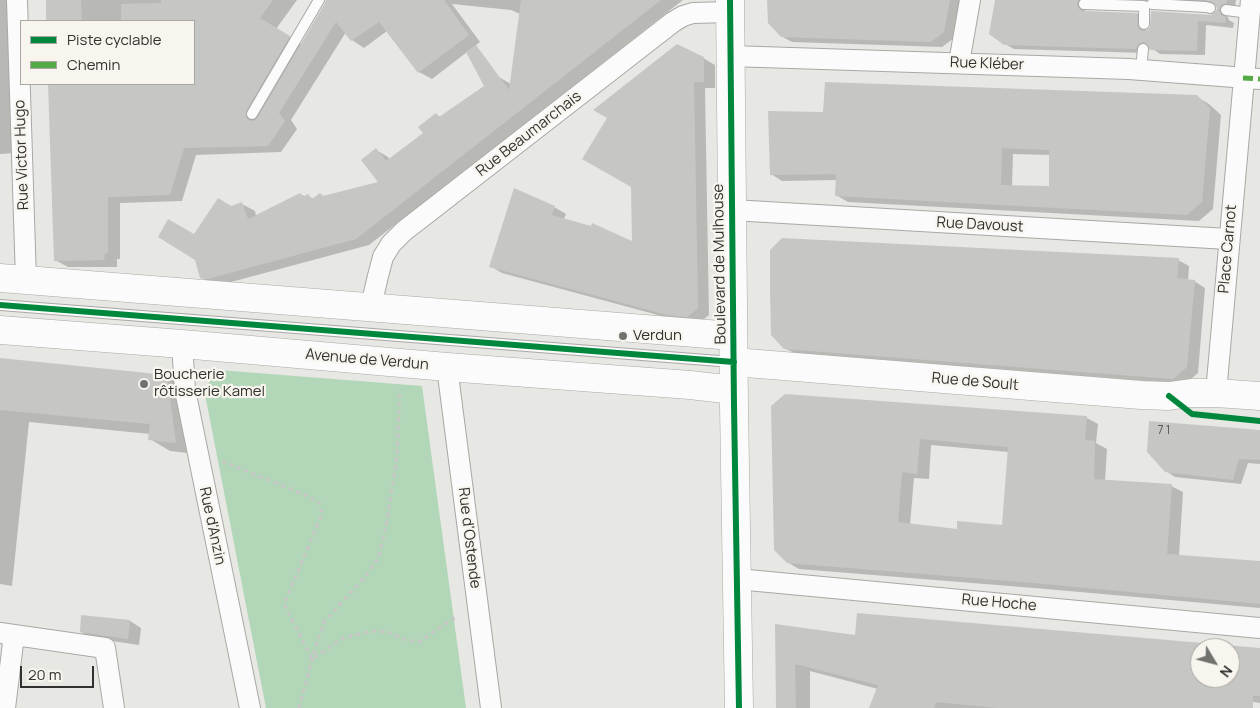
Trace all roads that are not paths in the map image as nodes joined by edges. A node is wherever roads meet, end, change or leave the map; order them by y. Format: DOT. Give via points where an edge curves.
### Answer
graph roads {
  1 [pos="17,0"];
  2 [pos="319,0"];
  3 [pos="970,0"];
  4 [pos="1084,4"];
  5 [pos="1152,4"];
  6 [pos="730,6"];
  7 [pos="1250,6"];
  8 [pos="1210,8"];
  9 [pos="1226,10"];
  10 [pos="1144,24"];
  11 [pos="1143,49"];
  12 [pos="730,56"];
  13 [pos="959,63"];
  14 [pos="1141,70"];
  15 [pos="1252,79"];
  16 [pos="252,114"];
  17 [pos="732,210"];
  18 [pos="1228,239"];
  19 [pos="13,279"];
  20 [pos="0,305"];
  21 [pos="371,306"];
  22 [pos="0,330"];
  23 [pos="182,344"];
  24 [pos="733,349"];
  25 [pos="447,367"];
  26 [pos="734,390"];
  27 [pos="1216,392"];
  28 [pos="1260,396"];
  29 [pos="738,579"];
  30 [pos="1260,628"];
  31 [pos="7,634"];
  32 [pos="5,708"];
  33 [pos="114,708"];
  34 [pos="250,708"];
  35 [pos="491,708"];
  36 [pos="739,708"];
  1 -- 19 [label="street, Rue Victor Hugo"];
  2 -- 16 [label="lane"];
  3 -- 13 [label="street"];
  4 -- 10 [label="lane" via="1144,6"];
  5 -- 8 [label="lane"];
  6 -- 12 [label="street, Boulevard de Mulhouse"];
  6 -- 21 [label="street, Rue Beaumarchais" via="693,13 673,22 404,231 383,257"];
  7 -- 9 [label="lane"];
  7 -- 15 [label="street, Place Carnot"];
  11 -- 14 [label="lane"];
  12 -- 13 [label="street, Rue Kléber"];
  12 -- 17 [label="street, Boulevard de Mulhouse"];
  13 -- 14 [label="street, Rue Kléber"];
  14 -- 15 [label="street, Rue Kléber"];
  15 -- 18 [label="street, Place Carnot"];
  17 -- 18 [label="street, Rue Davoust"];
  17 -- 24 [label="street, Boulevard de Mulhouse"];
  18 -- 27 [label="street, Place Carnot"];
  19 -- 21 [label="street"];
  20 -- 24 [label="lane"];
  21 -- 24 [label="street"];
  22 -- 23 [label="street, Avenue de Verdun"];
  23 -- 25 [label="street, Avenue de Verdun"];
  23 -- 34 [label="street, Rue d'Anzin" via="184,390"];
  24 -- 26 [label="street, Boulevard de Mulhouse"];
  24 -- 27 [label="street, Rue de Soult" via="1141,395"];
  25 -- 26 [label="street, Avenue de Verdun"];
  25 -- 35 [label="street, Rue d'Ostende"];
  26 -- 29 [label="street, Boulevard de Mulhouse"];
  27 -- 28 [label="street"];
  29 -- 30 [label="street, Rue Hoche"];
  29 -- 36 [label="street, Boulevard de Mulhouse"];
  31 -- 32 [label="street"];
  31 -- 33 [label="street" via="105,648"];
}
